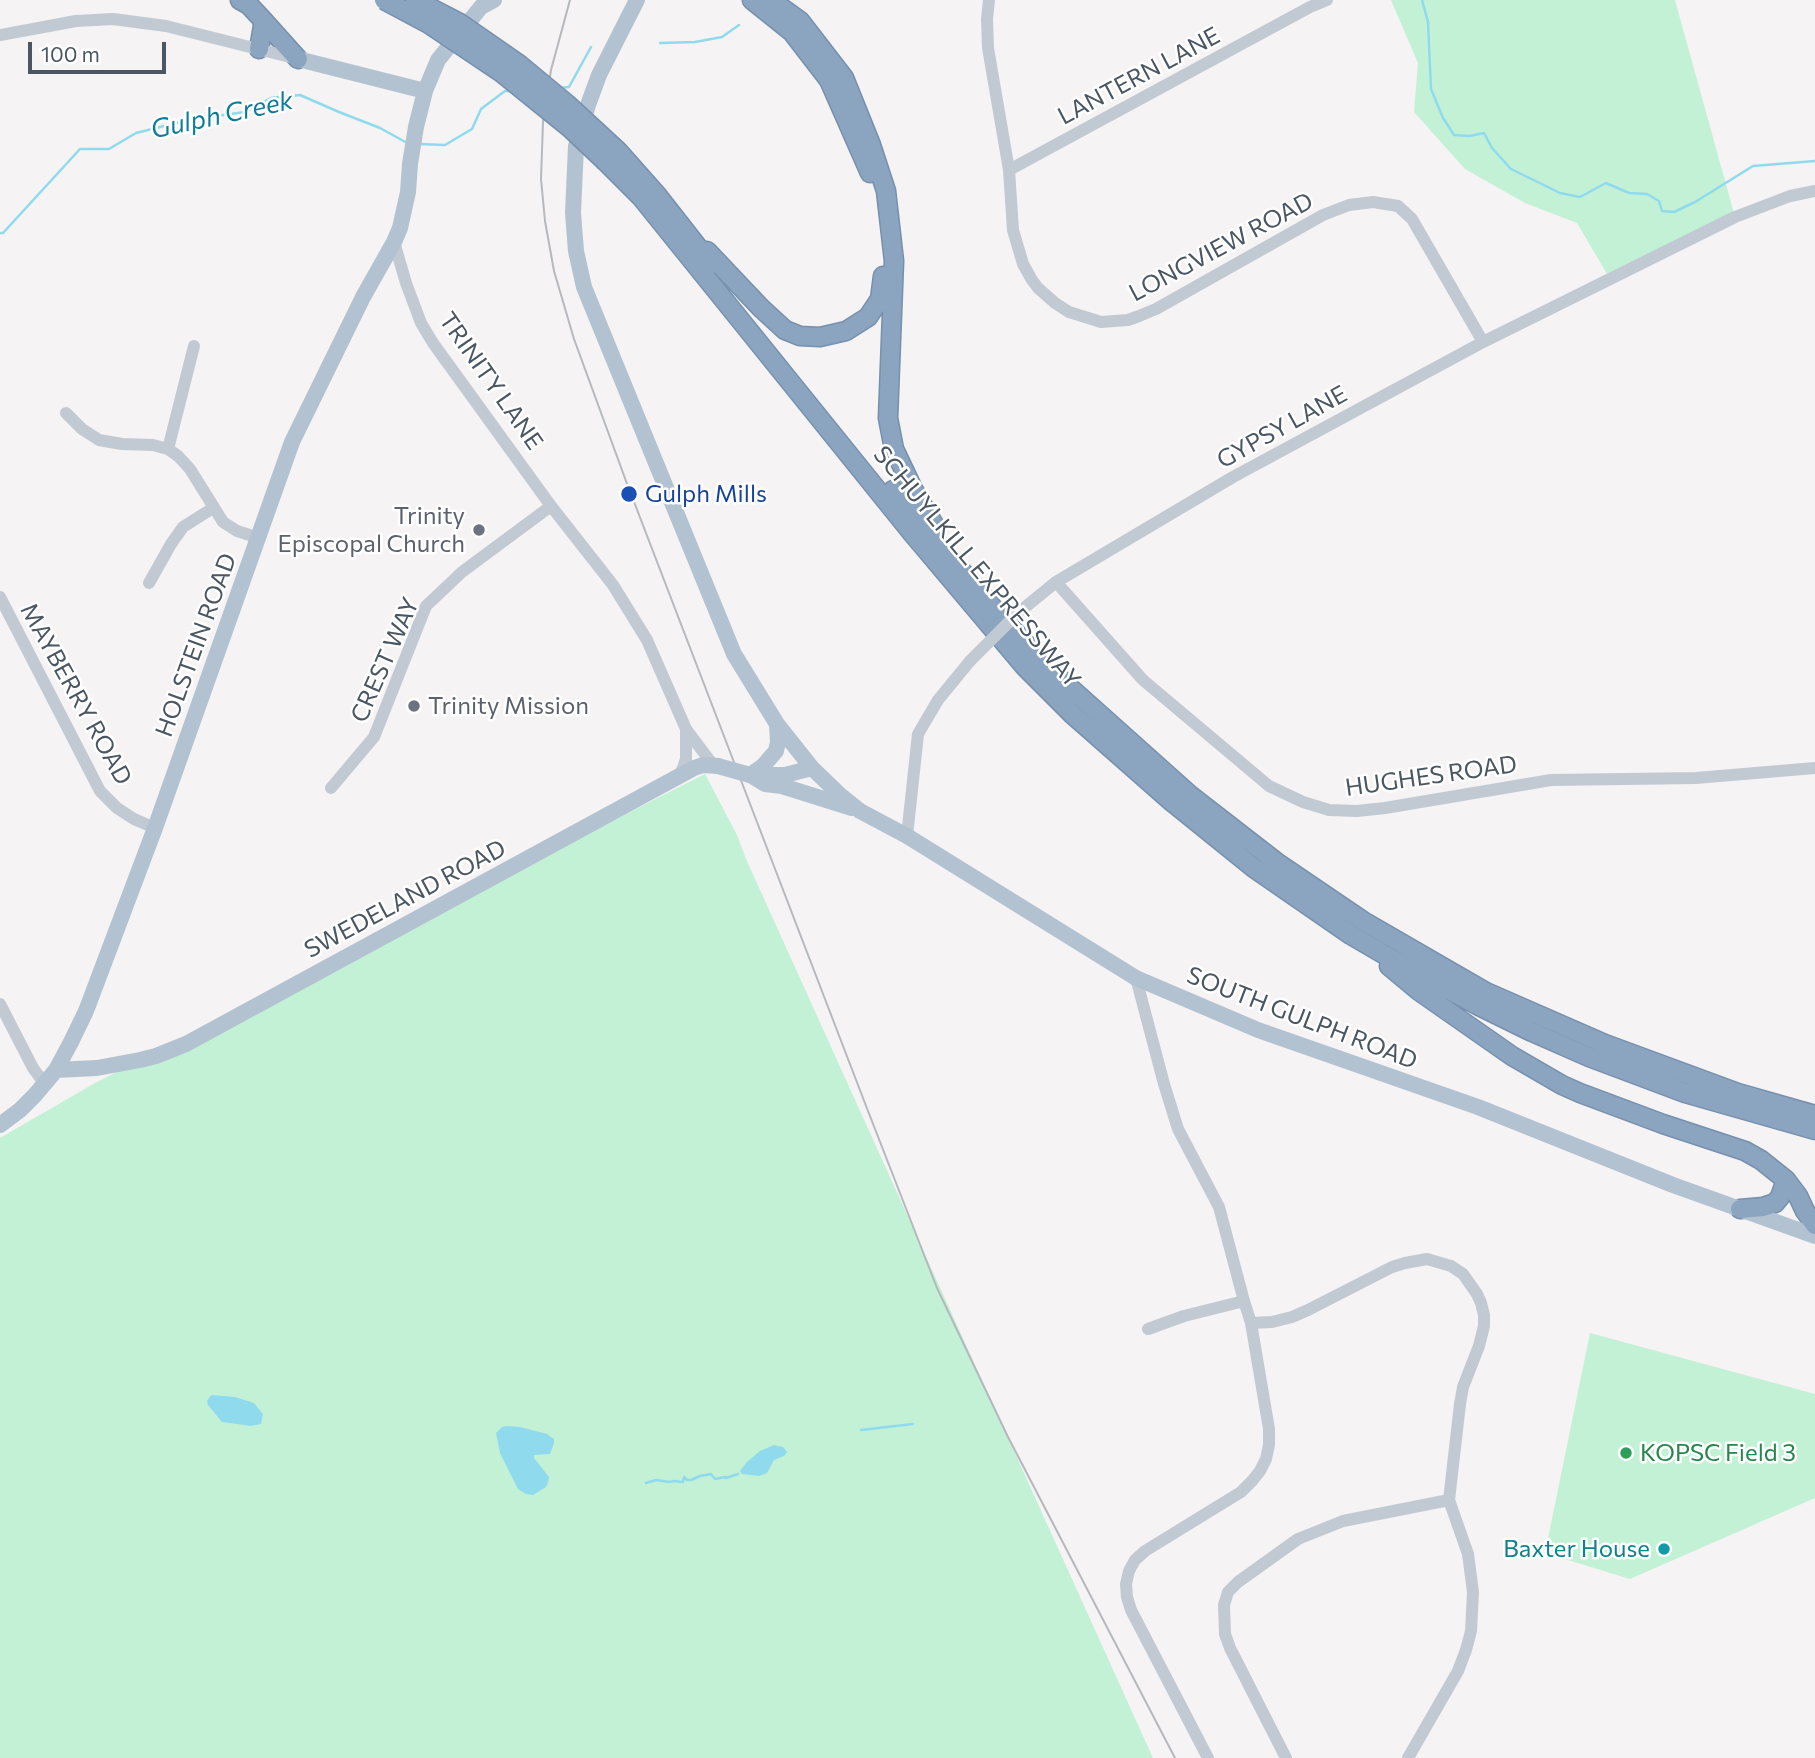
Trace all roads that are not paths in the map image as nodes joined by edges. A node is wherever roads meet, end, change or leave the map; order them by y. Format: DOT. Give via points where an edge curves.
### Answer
graph roads {
  1 [pos="240,0"];
  2 [pos="384,0"];
  3 [pos="415,0"];
  4 [pos="495,0"];
  5 [pos="637,0"];
  6 [pos="752,0"];
  7 [pos="771,0"];
  8 [pos="989,0"];
  9 [pos="1327,0"];
  10 [pos="1308,4"];
  11 [pos="262,19"];
  12 [pos="0,35"];
  13 [pos="259,49"];
  14 [pos="298,59"];
  15 [pos="425,91"];
  16 [pos="612,156"];
  17 [pos="1009,170"];
  18 [pos="1815,191"];
  19 [pos="679,222"];
  20 [pos="394,242"];
  21 [pos="1483,342"];
  22 [pos="194,346"];
  23 [pos="66,413"];
  24 [pos="167,449"];
  25 [pos="551,506"];
  26 [pos="213,508"];
  27 [pos="259,538"];
  28 [pos="1056,582"];
  29 [pos="149,583"];
  30 [pos="0,597"];
  31 [pos="994,609"];
  32 [pos="778,724"];
  33 [pos="686,729"];
  34 [pos="715,765"];
  35 [pos="812,768"];
  36 [pos="1815,768"];
  37 [pos="751,775"];
  38 [pos="680,776"];
  39 [pos="782,786"];
  40 [pos="331,788"];
  41 [pos="860,811"];
  42 [pos="155,828"];
  43 [pos="907,836"];
  44 [pos="1351,935"];
  45 [pos="1136,978"];
  46 [pos="0,1004"];
  47 [pos="56,1070"];
  48 [pos="44,1083"];
  49 [pos="1815,1115"];
  50 [pos="0,1125"];
  51 [pos="1815,1130"];
  52 [pos="1786,1180"];
  53 [pos="1740,1209"];
  54 [pos="1815,1225"];
  55 [pos="1815,1236"];
  56 [pos="1244,1301"];
  57 [pos="1251,1323"];
  58 [pos="1148,1329"];
  59 [pos="1449,1500"];
  60 [pos="1208,1758"];
  61 [pos="1286,1758"];
  62 [pos="1408,1758"];
  1 -- 11 [label="highway"];
  2 -- 16 [label="highway, SCHUYLKILL EXPRESSWAY, bridge" via="502,72"];
  3 -- 16 [label="highway, SCHUYLKILL EXPRESSWAY, bridge" via="502,51 567,104"];
  4 -- 15 [label="main road" via="481,7 438,60"];
  5 -- 32 [label="main road, SOUTH GULPH ROAD" via="599,75 576,146 573,213 583,288 734,654"];
  6 -- 19 [label="highway" via="792,32 829,80 878,190 884,265 880,299 868,317 846,331 800,336 785,330 761,308"];
  7 -- 31 [label="highway" via="800,21 844,78 872,145 886,191 894,261 888,418 894,449 943,539"];
  8 -- 17 [label="street, LONGVIEW ROAD" via="988,48"];
  9 -- 10 [label="street, LANTERN LANE"];
  10 -- 17 [label="street, LANTERN LANE"];
  11 -- 13 [label="highway"];
  11 -- 14 [label="highway"];
  12 -- 13 [label="street" via="113,19 166,26"];
  13 -- 14 [label="street"];
  14 -- 15 [label="main road"];
  15 -- 20 [label="main road" via="408,192"];
  16 -- 19 [label="highway, SCHUYLKILL EXPRESSWAY" via="657,195"];
  16 -- 44 [label="highway, SCHUYLKILL EXPRESSWAY" via="912,533 1025,667 1171,801 1254,868"];
  17 -- 21 [label="street, LONGVIEW ROAD" via="1013,230 1023,264 1038,288 1082,317 1101,322 1139,316 1323,215 1373,202 1398,206 1412,219"];
  18 -- 21 [label="street, GYPSY LANE" via="1735,217"];
  19 -- 31 [label="highway, SCHUYLKILL EXPRESSWAY" via="779,351"];
  20 -- 25 [label="street, TRINITY LANE" via="421,323"];
  20 -- 27 [label="main road, HOLSTEIN ROAD" via="292,442"];
  21 -- 28 [label="street, GYPSY LANE" via="1233,477"];
  22 -- 24 [label="street"];
  23 -- 24 [label="street" via="99,440"];
  24 -- 26 [label="street" via="190,469"];
  25 -- 33 [label="street, TRINITY LANE" via="612,585 647,640"];
  25 -- 40 [label="street, CREST WAY" via="462,572 426,606 374,737"];
  26 -- 27 [label="street" via="223,523"];
  26 -- 29 [label="street" via="183,527"];
  27 -- 42 [label="main road, HOLSTEIN ROAD"];
  28 -- 36 [label="street, HUGHES ROAD" via="1143,680 1269,786 1329,810 1385,808 1550,780 1696,778"];
  28 -- 43 [label="street, GYPSY LANE, bridge" via="970,661 938,699 918,734"];
  30 -- 42 [label="street, MAYBERRY ROAD" via="100,791 117,808"];
  31 -- 49 [label="highway, SCHUYLKILL EXPRESSWAY" via="1048,668 1190,794 1279,864 1363,921 1486,992 1605,1044 1738,1093"];
  32 -- 35 [label="main road, SOUTH GULPH ROAD"];
  32 -- 37 [label="main road" via="776,751"];
  33 -- 34 [label="street, TRINITY LANE"];
  33 -- 38 [label="street" via="686,759"];
  34 -- 37 [label="main road, bridge"];
  34 -- 38 [label="main road, SWEDELAND ROAD" via="703,765"];
  35 -- 37 [label="main road" via="785,775"];
  35 -- 39 [label="main road" via="800,781"];
  35 -- 41 [label="main road, SOUTH GULPH ROAD"];
  37 -- 39 [label="main road" via="765,784"];
  38 -- 47 [label="main road, SWEDELAND ROAD" via="186,1044 140,1060"];
  39 -- 41 [label="main road"];
  41 -- 43 [label="main road, SOUTH GULPH ROAD"];
  42 -- 47 [label="main road, HOLSTEIN ROAD" via="86,1011"];
  43 -- 45 [label="main road, SOUTH GULPH ROAD"];
  44 -- 51 [label="highway, SCHUYLKILL EXPRESSWAY" via="1479,1006 1589,1056 1685,1093"];
  44 -- 52 [label="highway" via="1419,991 1544,1075 1580,1093 1745,1152"];
  45 -- 53 [label="main road, SOUTH GULPH ROAD" via="1258,1030 1478,1107"];
  45 -- 56 [label="street" via="1178,1129 1219,1207"];
  46 -- 48 [label="street"];
  47 -- 48 [label="main road"];
  48 -- 50 [label="main road"];
  52 -- 53 [label="highway" via="1775,1203"];
  52 -- 54 [label="highway"];
  53 -- 55 [label="main road, SOUTH GULPH ROAD"];
  56 -- 57 [label="street"];
  56 -- 58 [label="street"];
  57 -- 59 [label="street" via="1292,1317 1405,1263 1427,1259 1463,1274 1481,1303 1484,1326 1463,1387"];
  57 -- 60 [label="street" via="1269,1429 1266,1459 1241,1492 1144,1550 1126,1584 1131,1610"];
  59 -- 61 [label="street" via="1343,1521 1298,1539 1228,1592 1225,1634"];
  59 -- 62 [label="street" via="1468,1554 1473,1592 1471,1631 1458,1671"];
}
